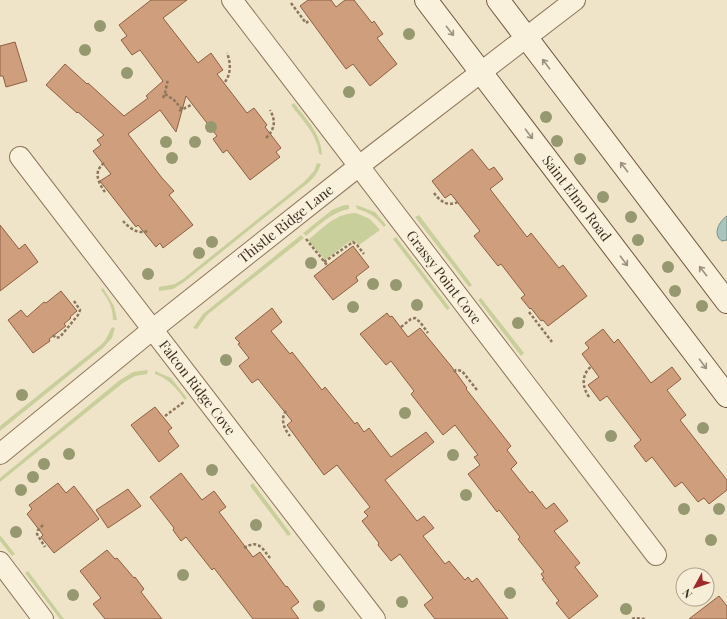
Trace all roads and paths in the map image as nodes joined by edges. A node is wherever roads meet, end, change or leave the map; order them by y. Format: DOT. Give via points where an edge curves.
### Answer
graph roads {
  1 [pos="232,0"];
  2 [pos="426,0"];
  3 [pos="498,0"];
  4 [pos="575,0"];
  5 [pos="291,3"];
  6 [pos="310,20"];
  7 [pos="526,37"];
  8 [pos="227,54"];
  9 [pos="482,72"];
  10 [pos="168,79"];
  11 [pos="225,82"];
  12 [pos="165,94"];
  13 [pos="162,98"];
  14 [pos="191,105"];
  15 [pos="270,110"];
  16 [pos="266,138"];
  17 [pos="20,157"];
  18 [pos="104,163"];
  19 [pos="359,166"];
  20 [pos="105,192"];
  21 [pos="434,193"];
  22 [pos="458,202"];
  23 [pos="123,221"];
  24 [pos="149,230"];
  25 [pos="306,239"];
  26 [pos="364,254"];
  27 [pos="324,262"];
  28 [pos="327,265"];
  29 [pos="74,301"];
  30 [pos="727,302"];
  31 [pos="529,312"];
  32 [pos="401,327"];
  33 [pos="153,329"];
  34 [pos="428,334"];
  35 [pos="53,335"];
  36 [pos="552,342"];
  37 [pos="592,366"];
  38 [pos="454,372"];
  39 [pos="477,390"];
  40 [pos="727,396"];
  41 [pos="589,397"];
  42 [pos="188,399"];
  43 [pos="286,411"];
  44 [pos="165,416"];
  45 [pos="290,436"];
  46 [pos="0,454"];
  47 [pos="43,524"];
  48 [pos="45,547"];
  49 [pos="244,548"];
  50 [pos="656,555"];
  51 [pos="270,558"];
  52 [pos="0,562"];
  53 [pos="43,619"];
  54 [pos="375,619"];
  55 [pos="632,619"];
  56 [pos="645,619"];
  1 -- 19 [label="street, Grassy Point Cove"];
  2 -- 9 [label="main road, Saint Elmo Road, one-way"];
  3 -- 7 [label="main road"];
  4 -- 7 [label="street, Thistle Ridge Lane"];
  5 -- 6 [label="path" via="306,23"];
  7 -- 9 [label="street, Thistle Ridge Lane"];
  30 -- 7 [label="main road, one-way"];
  8 -- 11 [label="path" via="230,60"];
  9 -- 19 [label="street, Thistle Ridge Lane"];
  9 -- 40 [label="main road, Saint Elmo Road, one-way"];
  10 -- 12 [label="path"];
  12 -- 13 [label="path"];
  12 -- 14 [label="path" via="174,100 181,110"];
  15 -- 16 [label="path" via="274,128"];
  17 -- 33 [label="street, Falcon Ridge Cove"];
  18 -- 20 [label="path" via="97,176"];
  19 -- 33 [label="street, Thistle Ridge Lane"];
  19 -- 50 [label="street, Grassy Point Cove"];
  21 -- 22 [label="path" via="444,203"];
  23 -- 24 [label="path" via="137,231"];
  25 -- 27 [label="path"];
  26 -- 27 [label="path" via="353,242"];
  27 -- 28 [label="path"];
  29 -- 35 [label="path" via="80,310 78,315 60,336 56,338"];
  31 -- 36 [label="path"];
  32 -- 34 [label="path" via="415,318"];
  33 -- 46 [label="street, Thistle Ridge Lane"];
  33 -- 54 [label="street, Falcon Ridge Cove"];
  37 -- 41 [label="path" via="585,374 584,380"];
  38 -- 39 [label="path" via="462,371"];
  42 -- 44 [label="path"];
  43 -- 45 [label="path" via="284,425"];
  47 -- 48 [label="path" via="37,534"];
  49 -- 51 [label="path" via="256,544"];
  52 -- 53 [label="street"];
  55 -- 56 [label="path"];
}
